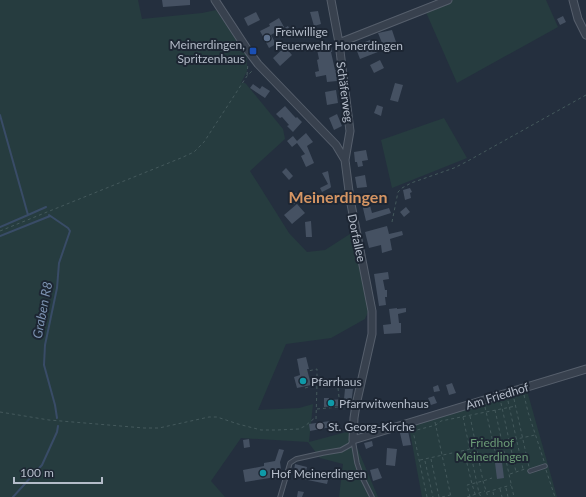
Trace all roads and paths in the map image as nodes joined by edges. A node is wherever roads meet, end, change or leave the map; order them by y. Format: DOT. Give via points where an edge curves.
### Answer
graph roads {
  1 [pos="215,0"];
  2 [pos="331,0"];
  3 [pos="448,0"];
  4 [pos="573,0"];
  5 [pos="586,36"];
  6 [pos="339,43"];
  7 [pos="249,52"];
  8 [pos="258,64"];
  9 [pos="247,76"];
  10 [pos="586,95"];
  11 [pos="349,140"];
  12 [pos="336,146"];
  13 [pos="344,160"];
  14 [pos="392,222"];
  15 [pos="0,231"];
  16 [pos="586,369"];
  17 [pos="304,372"];
  18 [pos="320,381"];
  19 [pos="338,382"];
  20 [pos="361,384"];
  21 [pos="316,385"];
  22 [pos="305,388"];
  23 [pos="522,389"];
  24 [pos="514,399"];
  25 [pos="484,400"];
  26 [pos="508,400"];
  27 [pos="500,402"];
  28 [pos="356,406"];
  29 [pos="516,406"];
  30 [pos="340,407"];
  31 [pos="509,407"];
  32 [pos="316,409"];
  33 [pos="502,409"];
  34 [pos="495,410"];
  35 [pos="0,412"];
  36 [pos="486,412"];
  37 [pos="470,415"];
  38 [pos="434,416"];
  39 [pos="463,417"];
  40 [pos="436,425"];
  41 [pos="535,435"];
  42 [pos="522,438"];
  43 [pos="516,439"];
  44 [pos="353,440"];
  45 [pos="509,441"];
  46 [pos="502,442"];
  47 [pos="493,444"];
  48 [pos="477,448"];
  49 [pos="470,449"];
  50 [pos="464,451"];
  51 [pos="442,456"];
  52 [pos="431,458"];
  53 [pos="424,460"];
  54 [pos="497,460"];
  55 [pos="420,461"];
  56 [pos="545,466"];
  57 [pos="529,469"];
  58 [pos="523,470"];
  59 [pos="516,472"];
  60 [pos="509,474"];
  61 [pos="492,478"];
  62 [pos="483,481"];
  63 [pos="477,482"];
  64 [pos="472,484"];
  65 [pos="512,485"];
  66 [pos="506,487"];
  67 [pos="500,488"];
  68 [pos="486,491"];
  69 [pos="492,491"];
  70 [pos="479,493"];
  71 [pos="475,494"];
  72 [pos="450,495"];
  73 [pos="445,496"];
  74 [pos="470,496"];
  75 [pos="280,497"];
  76 [pos="372,497"];
  77 [pos="427,497"];
  78 [pos="433,497"];
  79 [pos="439,497"];
  80 [pos="442,497"];
  81 [pos="451,497"];
  82 [pos="466,497"];
  83 [pos="476,497"];
  84 [pos="481,497"];
  85 [pos="488,497"];
  86 [pos="494,497"];
  87 [pos="502,497"];
  88 [pos="508,497"];
  89 [pos="514,497"];
  90 [pos="556,497"];
  1 -- 7 [label="street, Dorfallee"];
  2 -- 6 [label="street, Schäferweg"];
  3 -- 6 [label="street"];
  4 -- 5 [label="street"];
  6 -- 11 [label="street, Schäferweg"];
  7 -- 8 [label="street, Dorfallee"];
  7 -- 9 [label="path"];
  8 -- 9 [label="path"];
  8 -- 12 [label="street, Dorfallee"];
  9 -- 15 [label="path" via="204,142 194,152"];
  10 -- 14 [label="path" via="454,168 402,188 398,192"];
  11 -- 12 [label="street"];
  11 -- 13 [label="street, Schäferweg"];
  12 -- 13 [label="street, Dorfallee"];
  13 -- 20 [label="street, Dorfallee" via="372,311 372,334"];
  16 -- 23 [label="street, Am Friedhof"];
  17 -- 21 [label="path" via="317,369"];
  18 -- 19 [label="lane"];
  19 -- 20 [label="lane"];
  19 -- 30 [label="path"];
  20 -- 28 [label="street, Dorfallee"];
  21 -- 22 [label="path"];
  21 -- 32 [label="path"];
  23 -- 25 [label="street, Am Friedhof"];
  23 -- 41 [label="path"];
  24 -- 29 [label="path"];
  25 -- 36 [label="path"];
  25 -- 38 [label="street, Am Friedhof"];
  26 -- 31 [label="path"];
  27 -- 33 [label="path"];
  28 -- 30 [label="path"];
  28 -- 44 [label="street, Dorfallee"];
  29 -- 31 [label="path"];
  29 -- 42 [label="path"];
  30 -- 32 [label="path"];
  31 -- 33 [label="path"];
  31 -- 43 [label="path"];
  32 -- 35 [label="path" via="316,418 305,426 277,430 261,430 217,417 159,428 144,428 49,420"];
  33 -- 34 [label="path"];
  33 -- 45 [label="path"];
  34 -- 36 [label="path"];
  34 -- 46 [label="path"];
  36 -- 37 [label="path"];
  36 -- 47 [label="path"];
  37 -- 39 [label="path"];
  37 -- 48 [label="path"];
  38 -- 40 [label="path"];
  38 -- 44 [label="street, Am Friedhof"];
  39 -- 40 [label="path" via="441,421"];
  39 -- 49 [label="path"];
  40 -- 51 [label="path"];
  40 -- 55 [label="path" via="413,430"];
  41 -- 42 [label="path"];
  41 -- 56 [label="path"];
  42 -- 43 [label="path"];
  42 -- 57 [label="path"];
  43 -- 45 [label="path"];
  43 -- 58 [label="path"];
  44 -- 75 [label="lane" via="341,450 296,459 290,463"];
  44 -- 76 [label="lane" via="357,463"];
  45 -- 46 [label="path"];
  45 -- 59 [label="path"];
  46 -- 47 [label="path"];
  46 -- 60 [label="path"];
  47 -- 48 [label="path"];
  47 -- 54 [label="path"];
  48 -- 49 [label="path"];
  48 -- 62 [label="path"];
  49 -- 50 [label="path"];
  49 -- 63 [label="path"];
  50 -- 51 [label="path"];
  50 -- 64 [label="path"];
  51 -- 52 [label="path"];
  51 -- 72 [label="path"];
  52 -- 53 [label="path"];
  52 -- 79 [label="path"];
  53 -- 55 [label="path"];
  53 -- 78 [label="path"];
  55 -- 77 [label="path"];
  56 -- 57 [label="lane"];
  56 -- 90 [label="path"];
  57 -- 58 [label="path"];
  58 -- 59 [label="path"];
  59 -- 60 [label="path"];
  60 -- 65 [label="path"];
  61 -- 62 [label="path"];
  62 -- 63 [label="path"];
  62 -- 68 [label="path"];
  63 -- 64 [label="path"];
  63 -- 70 [label="path"];
  64 -- 71 [label="path"];
  64 -- 74 [label="path" via="467,485"];
  65 -- 66 [label="path"];
  65 -- 89 [label="path"];
  66 -- 67 [label="path"];
  66 -- 88 [label="path"];
  67 -- 69 [label="path"];
  67 -- 87 [label="path"];
  68 -- 69 [label="path"];
  68 -- 70 [label="path"];
  68 -- 85 [label="path"];
  69 -- 86 [label="path"];
  70 -- 71 [label="path"];
  70 -- 84 [label="path"];
  71 -- 74 [label="path"];
  71 -- 83 [label="path"];
  72 -- 73 [label="path"];
  72 -- 81 [label="path"];
  73 -- 80 [label="path"];
  74 -- 82 [label="path"];
}
